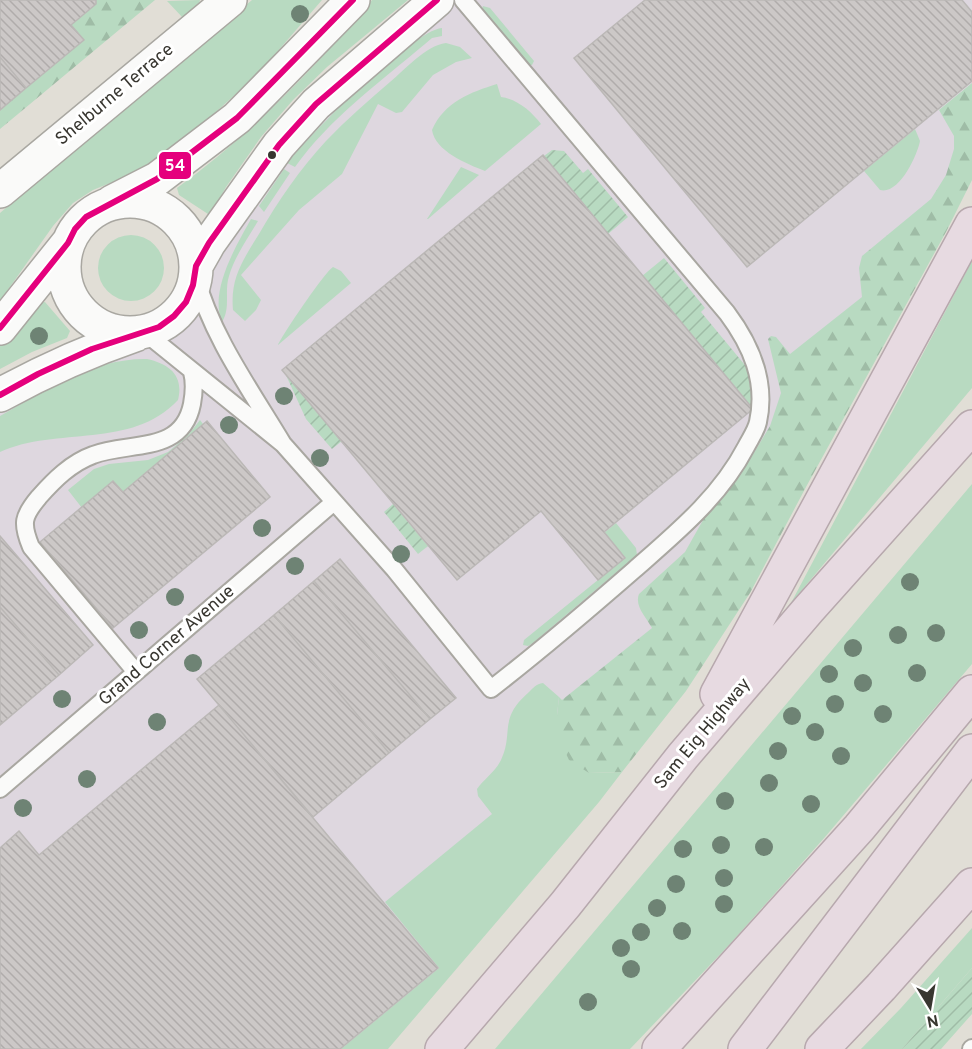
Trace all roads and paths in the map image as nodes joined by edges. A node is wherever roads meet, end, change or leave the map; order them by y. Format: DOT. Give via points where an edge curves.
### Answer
graph roads {
  1 [pos="230,0"];
  2 [pos="353,0"];
  3 [pos="437,0"];
  4 [pos="462,0"];
  5 [pos="0,191"];
  6 [pos="100,208"];
  7 [pos="972,224"];
  8 [pos="68,243"];
  9 [pos="195,271"];
  10 [pos="0,327"];
  11 [pos="142,332"];
  12 [pos="192,372"];
  13 [pos="0,395"];
  14 [pos="972,427"];
  15 [pos="283,444"];
  16 [pos="334,502"];
  17 [pos="136,672"];
  18 [pos="972,692"];
  19 [pos="972,751"];
  20 [pos="683,756"];
  21 [pos="0,789"];
  22 [pos="972,885"];
  23 [pos="442,1049"];
  24 [pos="659,1049"];
  25 [pos="745,1049"];
  26 [pos="822,1049"];
  1 -- 5 [label="street, Shelburne Terrace"];
  2 -- 6 [label="street" via="237,118 156,179"];
  3 -- 9 [label="street" via="316,104 279,146 209,243"];
  4 -- 16 [label="lane" via="744,336 755,361 760,395 758,424 740,459 706,504 559,636 491,689"];
  6 -- 8 [label="street" via="75,229"];
  6 -- 9 [label="street" via="133,201 164,211 188,234"];
  7 -- 20 [label="highway"];
  8 -- 10 [label="street"];
  8 -- 11 [label="street" via="64,278 78,309 106,329"];
  9 -- 11 [label="street" via="194,285 174,316 159,327"];
  9 -- 15 [label="lane" via="203,304 216,333"];
  11 -- 12 [label="lane"];
  11 -- 13 [label="street" via="92,349"];
  12 -- 15 [label="lane"];
  12 -- 17 [label="lane" via="195,383 190,416 180,429 162,441 106,450 79,461 51,483 26,513 24,524 31,547"];
  14 -- 20 [label="highway, Sam Eig Highway"];
  15 -- 16 [label="lane"];
  16 -- 17 [label="lane, Grand Corner Avenue"];
  17 -- 21 [label="lane, Grand Corner Avenue"];
  18 -- 24 [label="highway" via="859,828"];
  19 -- 25 [label="highway"];
  20 -- 23 [label="highway, Sam Eig Highway" via="566,905"];
  22 -- 26 [label="highway"];
}
